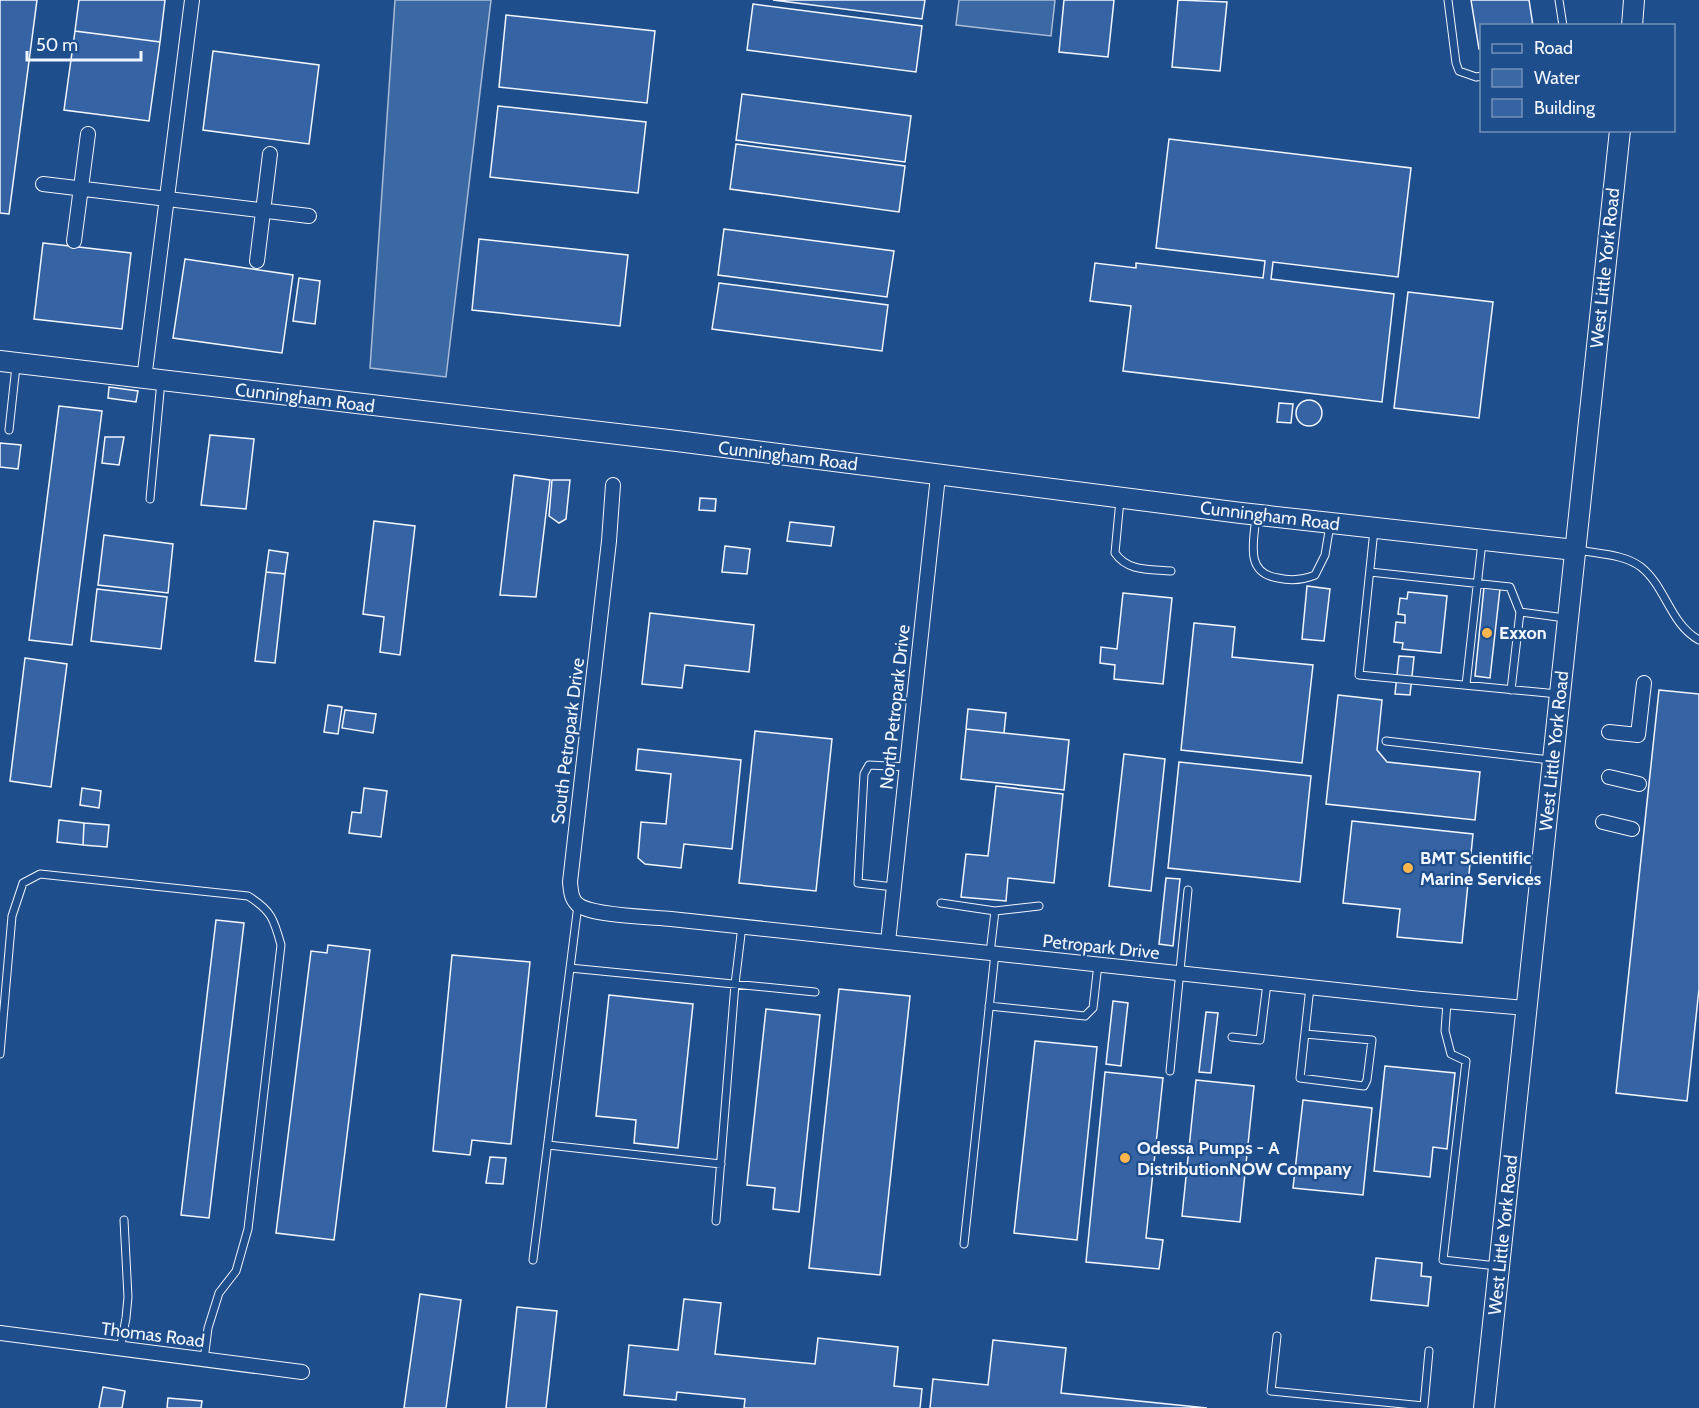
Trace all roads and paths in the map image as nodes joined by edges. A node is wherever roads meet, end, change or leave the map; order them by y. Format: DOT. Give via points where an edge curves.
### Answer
graph roads {
  1 [pos="192,0"];
  2 [pos="1448,0"];
  3 [pos="1559,0"];
  4 [pos="1634,0"];
  5 [pos="1563,24"];
  6 [pos="1632,24"];
  7 [pos="1480,76"];
  8 [pos="1620,132"];
  9 [pos="88,134"];
  10 [pos="270,154"];
  11 [pos="43,184"];
  12 [pos="81,189"];
  13 [pos="166,200"];
  14 [pos="264,211"];
  15 [pos="309,216"];
  16 [pos="74,241"];
  17 [pos="257,261"];
  18 [pos="8,362"];
  19 [pos="152,380"];
  20 [pos="9,430"];
  21 [pos="938,476"];
  22 [pos="613,485"];
  23 [pos="1120,498"];
  24 [pos="150,499"];
  25 [pos="1257,514"];
  26 [pos="1330,523"];
  27 [pos="1375,527"];
  28 [pos="1482,540"];
  29 [pos="1575,550"];
  30 [pos="1171,571"];
  31 [pos="1370,572"];
  32 [pos="1478,583"];
  33 [pos="1520,612"];
  34 [pos="1568,618"];
  35 [pos="1699,640"];
  36 [pos="1644,683"];
  37 [pos="1466,685"];
  38 [pos="1511,690"];
  39 [pos="1560,694"];
  40 [pos="1609,732"];
  41 [pos="1386,741"];
  42 [pos="1553,760"];
  43 [pos="907,767"];
  44 [pos="1609,777"];
  45 [pos="1639,784"];
  46 [pos="1603,822"];
  47 [pos="1632,829"];
  48 [pos="894,887"];
  49 [pos="1188,891"];
  50 [pos="941,903"];
  51 [pos="578,905"];
  52 [pos="1039,906"];
  53 [pos="995,911"];
  54 [pos="742,926"];
  55 [pos="888,942"];
  56 [pos="992,953"];
  57 [pos="1098,964"];
  58 [pos="570,968"];
  59 [pos="1179,973"];
  60 [pos="1267,983"];
  61 [pos="735,984"];
  62 [pos="1310,987"];
  63 [pos="815,992"];
  64 [pos="1447,1002"];
  65 [pos="990,1006"];
  66 [pos="1527,1008"];
  67 [pos="1305,1034"];
  68 [pos="1232,1037"];
  69 [pos="0,1054"];
  70 [pos="1170,1071"];
  71 [pos="548,1145"];
  72 [pos="721,1164"];
  73 [pos="124,1220"];
  74 [pos="716,1221"];
  75 [pos="964,1244"];
  76 [pos="533,1260"];
  77 [pos="1499,1266"];
  78 [pos="0,1333"];
  79 [pos="1277,1336"];
  80 [pos="120,1350"];
  81 [pos="1429,1351"];
  82 [pos="204,1360"];
  83 [pos="302,1372"];
  84 [pos="1484,1408"];
  1 -- 13 [label="street"];
  2 -- 7 [label="lane" via="1459,71"];
  3 -- 5 [label="lane"];
  4 -- 6 [label="street"];
  8 -- 29 [label="street, West Little York Road"];
  9 -- 12 [label="street"];
  10 -- 14 [label="street"];
  11 -- 12 [label="street"];
  12 -- 13 [label="street"];
  12 -- 16 [label="street"];
  13 -- 14 [label="street"];
  13 -- 19 [label="street"];
  14 -- 15 [label="street"];
  14 -- 17 [label="street"];
  18 -- 19 [label="street, Cunningham Road"];
  18 -- 20 [label="lane"];
  19 -- 21 [label="street, Cunningham Road" via="677,441"];
  19 -- 24 [label="lane"];
  21 -- 23 [label="street, Cunningham Road"];
  21 -- 43 [label="street, North Petropark Drive"];
  22 -- 51 [label="street, South Petropark Drive" via="570,882 572,897"];
  23 -- 25 [label="street, Cunningham Road"];
  23 -- 30 [label="lane" via="1115,553 1121,563"];
  25 -- 26 [label="street, Cunningham Road"];
  25 -- 26 [label="lane" via="1255,566 1270,577 1287,580 1315,575 1325,555"];
  26 -- 27 [label="street, Cunningham Road"];
  27 -- 28 [label="street, Cunningham Road"];
  27 -- 31 [label="lane"];
  28 -- 29 [label="street, Cunningham Road"];
  28 -- 32 [label="lane"];
  29 -- 34 [label="street, West Little York Road"];
  29 -- 35 [label="lane" via="1618,557 1641,567 1683,628"];
  31 -- 32 [label="lane"];
  31 -- 37 [label="lane" via="1359,675"];
  32 -- 33 [label="lane" via="1510,587"];
  32 -- 37 [label="lane"];
  33 -- 34 [label="lane"];
  33 -- 38 [label="lane"];
  34 -- 39 [label="street, West Little York Road"];
  36 -- 40 [label="street" via="1638,735"];
  37 -- 38 [label="lane"];
  38 -- 39 [label="lane"];
  39 -- 42 [label="street, West Little York Road"];
  41 -- 42 [label="lane"];
  42 -- 66 [label="street, West Little York Road"];
  43 -- 48 [label="street, North Petropark Drive"];
  43 -- 48 [label="lane" via="870,765 864,774 858,883"];
  44 -- 45 [label="street"];
  46 -- 47 [label="street"];
  48 -- 55 [label="street, North Petropark Drive"];
  49 -- 59 [label="lane"];
  50 -- 53 [label="lane"];
  51 -- 54 [label="street, Petropark Drive" via="592,912"];
  51 -- 58 [label="lane"];
  52 -- 53 [label="lane"];
  53 -- 56 [label="lane"];
  54 -- 55 [label="street, Petropark Drive"];
  54 -- 61 [label="lane"];
  55 -- 56 [label="street, Petropark Drive"];
  56 -- 57 [label="street, Petropark Drive"];
  56 -- 65 [label="lane"];
  57 -- 59 [label="street, Petropark Drive"];
  57 -- 65 [label="lane" via="1094,1008 1085,1016"];
  58 -- 61 [label="lane"];
  58 -- 71 [label="lane"];
  59 -- 60 [label="street, Petropark Drive"];
  59 -- 70 [label="lane"];
  60 -- 62 [label="street, Petropark Drive"];
  60 -- 68 [label="lane" via="1260,1040"];
  61 -- 63 [label="lane"];
  61 -- 72 [label="lane"];
  62 -- 64 [label="street, Petropark Drive"];
  62 -- 67 [label="lane"];
  64 -- 66 [label="street, Petropark Drive"];
  64 -- 77 [label="lane" via="1445,1031 1451,1054 1466,1061 1443,1260"];
  65 -- 75 [label="lane"];
  66 -- 77 [label="street, West Little York Road"];
  67 -- 67 [label="lane" via="1300,1078 1364,1086 1372,1040"];
  69 -- 82 [label="lane" via="12,916 23,883 40,874 248,896 264,906 281,945 248,1229 236,1271 219,1293 208,1328"];
  71 -- 72 [label="lane"];
  71 -- 76 [label="lane"];
  72 -- 74 [label="lane"];
  73 -- 80 [label="lane" via="128,1297"];
  77 -- 84 [label="street, West Little York Road"];
  78 -- 80 [label="street, Thomas Road"];
  79 -- 81 [label="lane" via="1271,1390 1424,1406"];
  80 -- 82 [label="street, Thomas Road"];
  82 -- 83 [label="street, Thomas Road"];
}
